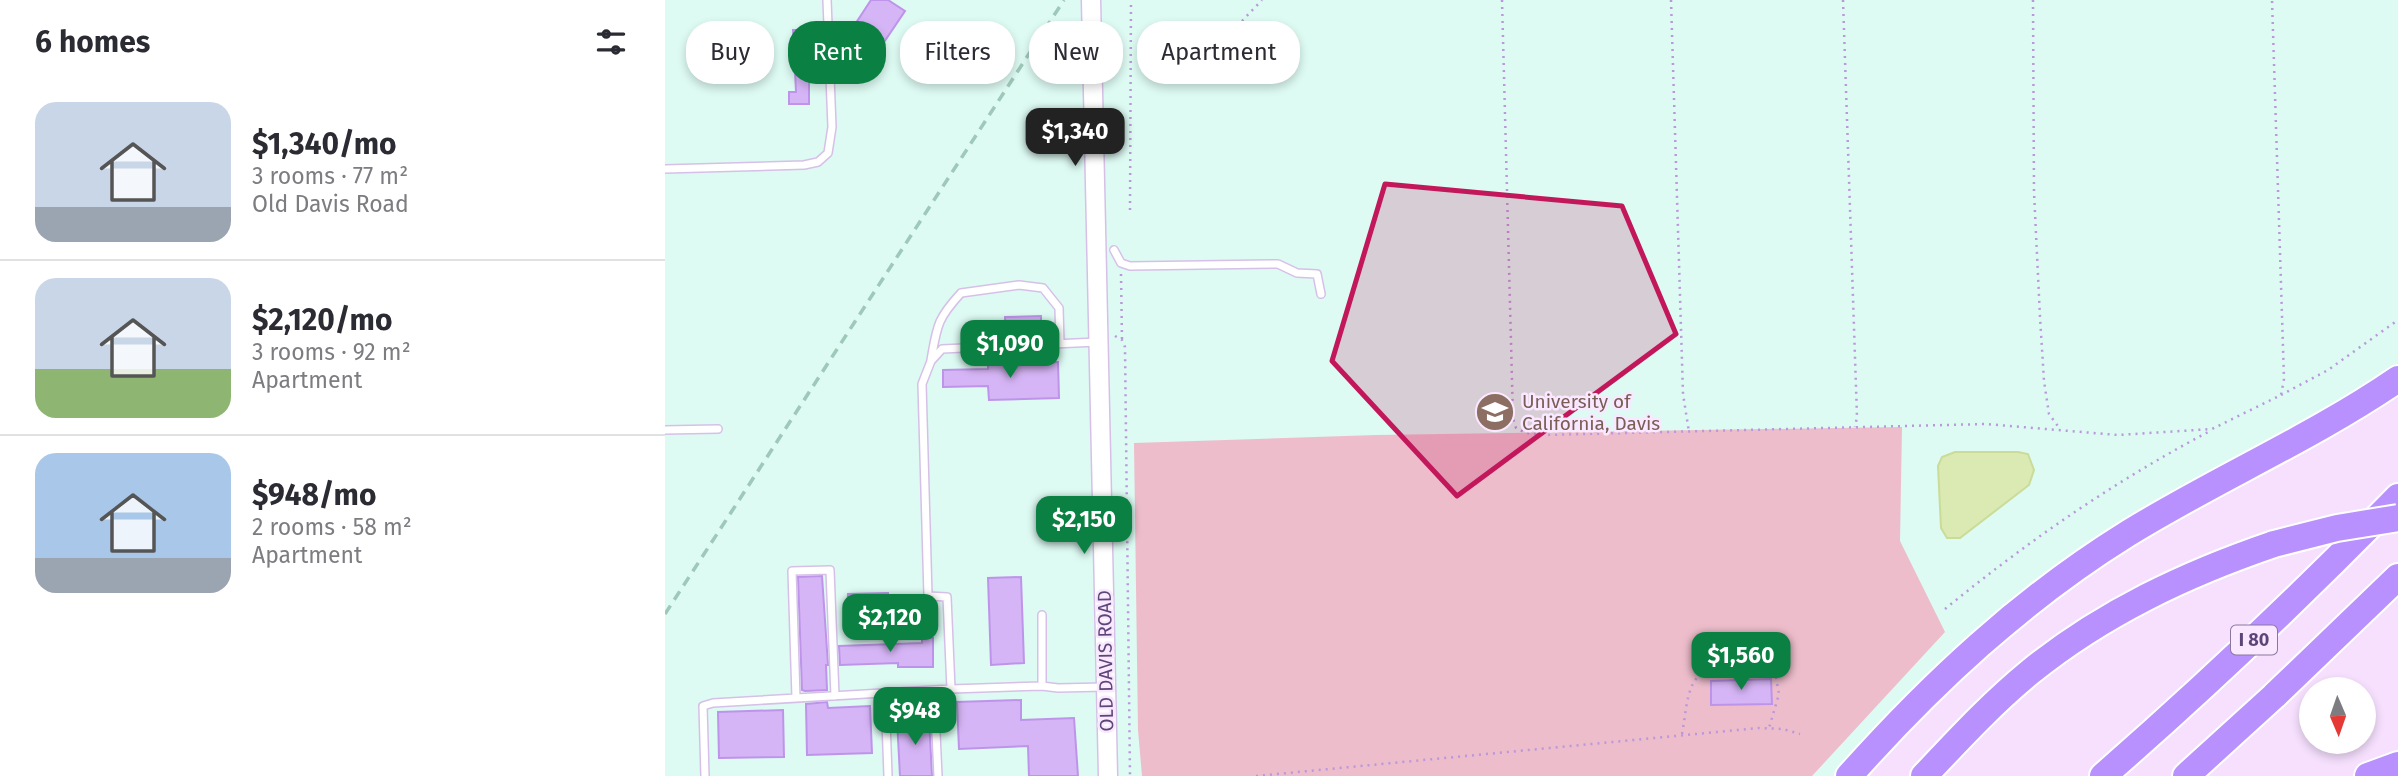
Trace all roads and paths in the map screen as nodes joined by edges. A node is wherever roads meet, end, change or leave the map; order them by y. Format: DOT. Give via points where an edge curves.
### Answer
graph roads {
  1 [pos="827,0"];
  2 [pos="1091,0"];
  3 [pos="1131,0"];
  4 [pos="1262,0"];
  5 [pos="1502,0"];
  6 [pos="1671,0"];
  7 [pos="1843,0"];
  8 [pos="2033,0"];
  9 [pos="2272,0"];
  10 [pos="1242,21"];
  11 [pos="665,169"];
  12 [pos="1131,210"];
  13 [pos="1114,250"];
  14 [pos="1121,263"];
  15 [pos="1321,294"];
  16 [pos="2398,320"];
  17 [pos="1098,338"];
  18 [pos="1122,340"];
  19 [pos="1060,343"];
  20 [pos="931,361"];
  21 [pos="2398,379"];
  22 [pos="2281,395"];
  23 [pos="1855,427"];
  24 [pos="718,429"];
  25 [pos="2060,429"];
  26 [pos="2213,429"];
  27 [pos="665,430"];
  28 [pos="1689,432"];
  29 [pos="2398,497"];
  30 [pos="2398,519"];
  31 [pos="2398,577"];
  32 [pos="1945,609"];
  33 [pos="1042,615"];
  34 [pos="1042,686"];
  35 [pos="1106,687"];
  36 [pos="951,689"];
  37 [pos="934,690"];
  38 [pos="885,693"];
  39 [pos="835,696"];
  40 [pos="796,698"];
  41 [pos="1769,728"];
  42 [pos="1682,734"];
  43 [pos="1800,734"];
  44 [pos="1948,750"];
  45 [pos="2212,754"];
  46 [pos="2398,765"];
  47 [pos="705,776"];
  48 [pos="888,776"];
  49 [pos="938,776"];
  50 [pos="1108,776"];
  51 [pos="1130,776"];
  52 [pos="1256,776"];
  53 [pos="1849,776"];
  54 [pos="1910,776"];
  55 [pos="1924,776"];
  56 [pos="2103,776"];
  57 [pos="2186,776"];
  58 [pos="2195,776"];
  59 [pos="2368,776"];
  1 -- 11 [label="lane" via="832,127 828,153 818,162 804,165"];
  2 -- 17 [label="street, OLD DAVIS ROAD"];
  3 -- 12 [label="path"];
  4 -- 10 [label="path"];
  5 -- 28 [label="path" via="1516,428 1545,435"];
  6 -- 28 [label="path" via="1683,394"];
  7 -- 23 [label="path"];
  8 -- 25 [label="path" via="2039,317 2049,414"];
  9 -- 22 [label="path"];
  13 -- 14 [label="lane"];
  14 -- 15 [label="lane" via="1278,264 1317,274"];
  14 -- 18 [label="path"];
  16 -- 22 [label="path" via="2328,370"];
  17 -- 18 [label="path"];
  17 -- 19 [label="lane"];
  17 -- 35 [label="street, OLD DAVIS ROAD"];
  18 -- 51 [label="path" via="1128,444"];
  19 -- 20 [label="lane" via="942,349"];
  19 -- 20 [label="lane" via="1059,308 1043,288 1019,285 961,293 942,314"];
  20 -- 36 [label="lane" via="922,384 928,596 947,597"];
  21 -- 53 [label="highway" via="2076,568 1941,678"];
  22 -- 26 [label="path"];
  23 -- 25 [label="path" via="1986,424"];
  23 -- 28 [label="path"];
  24 -- 27 [label="lane"];
  25 -- 26 [label="path" via="2118,435"];
  26 -- 32 [label="path" via="2074,510"];
  29 -- 56 [label="highway, I 80" via="2243,650"];
  30 -- 44 [label="highway, bridge" via="2274,544 2174,582 2073,640 1989,708"];
  31 -- 45 [label="highway, I 80"];
  33 -- 34 [label="lane"];
  34 -- 35 [label="lane"];
  34 -- 36 [label="lane"];
  35 -- 50 [label="street, OLD DAVIS ROAD"];
  36 -- 37 [label="lane"];
  37 -- 38 [label="lane"];
  37 -- 49 [label="lane"];
  38 -- 39 [label="lane"];
  38 -- 48 [label="lane"];
  39 -- 40 [label="lane"];
  39 -- 40 [label="lane" via="829,570 792,570"];
  40 -- 47 [label="lane" via="703,706"];
  41 -- 42 [label="path"];
  41 -- 42 [label="path" via="1779,694 1775,672 1765,666 1725,665 1703,670 1693,682"];
  41 -- 43 [label="path"];
  42 -- 52 [label="path"];
  44 -- 54 [label="highway"];
  44 -- 55 [label="highway"];
  45 -- 57 [label="highway, I 80"];
  45 -- 58 [label="highway"];
  46 -- 59 [label="highway"];
}
